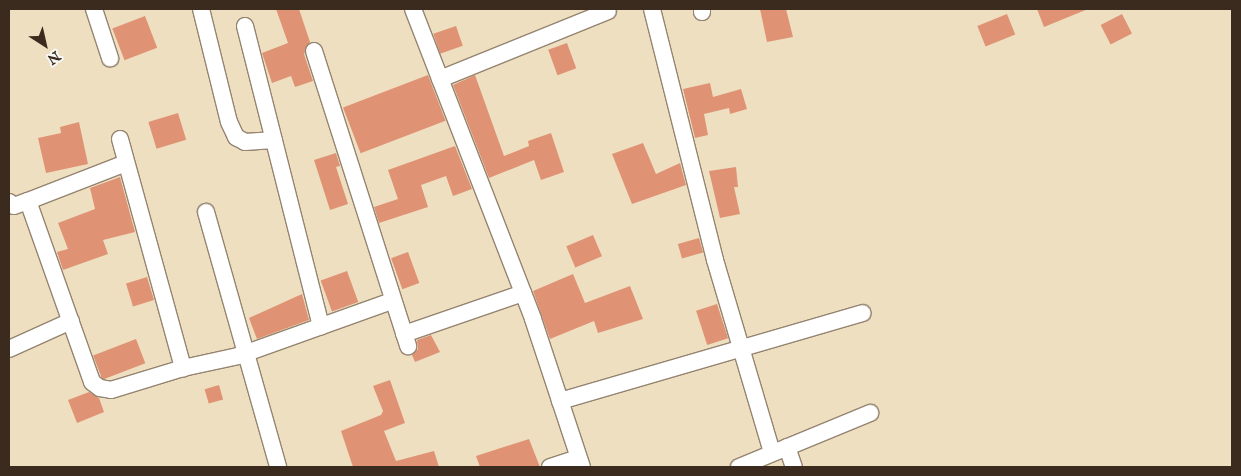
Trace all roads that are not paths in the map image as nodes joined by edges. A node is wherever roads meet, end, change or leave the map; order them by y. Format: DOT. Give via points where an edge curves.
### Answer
graph roads {
  1 [pos="94,9"];
  2 [pos="201,9"];
  3 [pos="414,9"];
  4 [pos="652,9"];
  5 [pos="608,11"];
  6 [pos="245,26"];
  7 [pos="314,51"];
  8 [pos="110,58"];
  9 [pos="440,80"];
  10 [pos="120,140"];
  11 [pos="274,140"];
  12 [pos="126,163"];
  13 [pos="28,201"];
  14 [pos="9,202"];
  15 [pos="206,212"];
  16 [pos="523,293"];
  17 [pos="392,300"];
  18 [pos="862,313"];
  19 [pos="71,321"];
  20 [pos="321,327"];
  21 [pos="741,348"];
  22 [pos="9,349"];
  23 [pos="245,354"];
  24 [pos="183,368"];
  25 [pos="560,401"];
  26 [pos="870,413"];
  27 [pos="780,450"];
  28 [pos="580,463"];
  29 [pos="278,467"];
  30 [pos="550,467"];
  31 [pos="739,467"];
  32 [pos="794,467"];
  1 -- 8 [label="street"];
  2 -- 11 [label="street" via="228,122 236,137 245,142"];
  3 -- 9 [label="street"];
  4 -- 21 [label="street" via="715,260"];
  5 -- 9 [label="street"];
  6 -- 11 [label="street"];
  7 -- 17 [label="street"];
  9 -- 16 [label="street"];
  10 -- 12 [label="street"];
  11 -- 20 [label="street"];
  12 -- 13 [label="street"];
  12 -- 24 [label="street"];
  13 -- 14 [label="street" via="14,206"];
  13 -- 19 [label="street"];
  15 -- 23 [label="street"];
  16 -- 17 [label="street" via="406,340"];
  16 -- 25 [label="street"];
  17 -- 20 [label="street"];
  18 -- 21 [label="street"];
  19 -- 22 [label="street"];
  19 -- 24 [label="street" via="92,382 100,388 111,390"];
  20 -- 23 [label="street"];
  21 -- 25 [label="street"];
  21 -- 27 [label="street"];
  23 -- 24 [label="street"];
  23 -- 29 [label="street"];
  25 -- 28 [label="street"];
  26 -- 27 [label="street"];
  27 -- 31 [label="street"];
  27 -- 32 [label="street"];
  28 -- 30 [label="street"];
}
